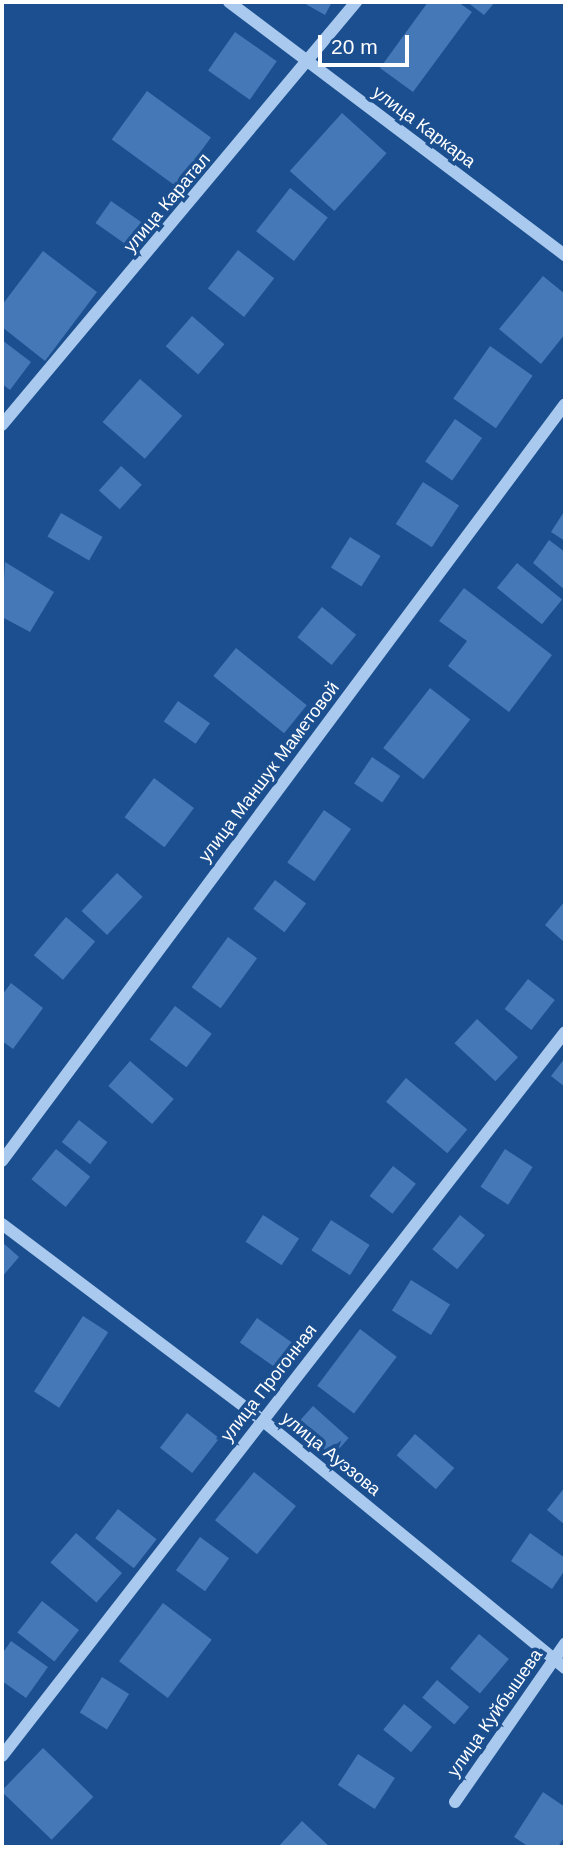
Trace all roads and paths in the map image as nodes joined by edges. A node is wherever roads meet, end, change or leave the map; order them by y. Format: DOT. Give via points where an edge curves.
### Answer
graph roads {
  1 [pos="229,2"];
  2 [pos="356,2"];
  3 [pos="309,63"];
  4 [pos="565,255"];
  5 [pos="565,404"];
  6 [pos="2,425"];
  7 [pos="565,1032"];
  8 [pos="2,1161"];
  9 [pos="2,1224"];
  10 [pos="262,1420"];
  11 [pos="565,1644"];
  12 [pos="553,1659"];
  13 [pos="565,1668"];
  14 [pos="2,1756"];
  15 [pos="455,1801"];
  1 -- 3 [label="street, улица Каркара"];
  2 -- 3 [label="street, улица Каратал"];
  3 -- 4 [label="street, улица Каркара"];
  3 -- 6 [label="street, улица Каратал"];
  5 -- 8 [label="street, улица Маншук Маметовой"];
  7 -- 10 [label="street, улица Прогонная"];
  9 -- 10 [label="street, улица Ауэзова"];
  10 -- 12 [label="street, улица Ауэзова"];
  10 -- 14 [label="street, улица Прогонная"];
  11 -- 12 [label="street, улица Куйбышева"];
  12 -- 13 [label="street, улица Ауэзова"];
  12 -- 15 [label="street, улица Куйбышева"];
}
